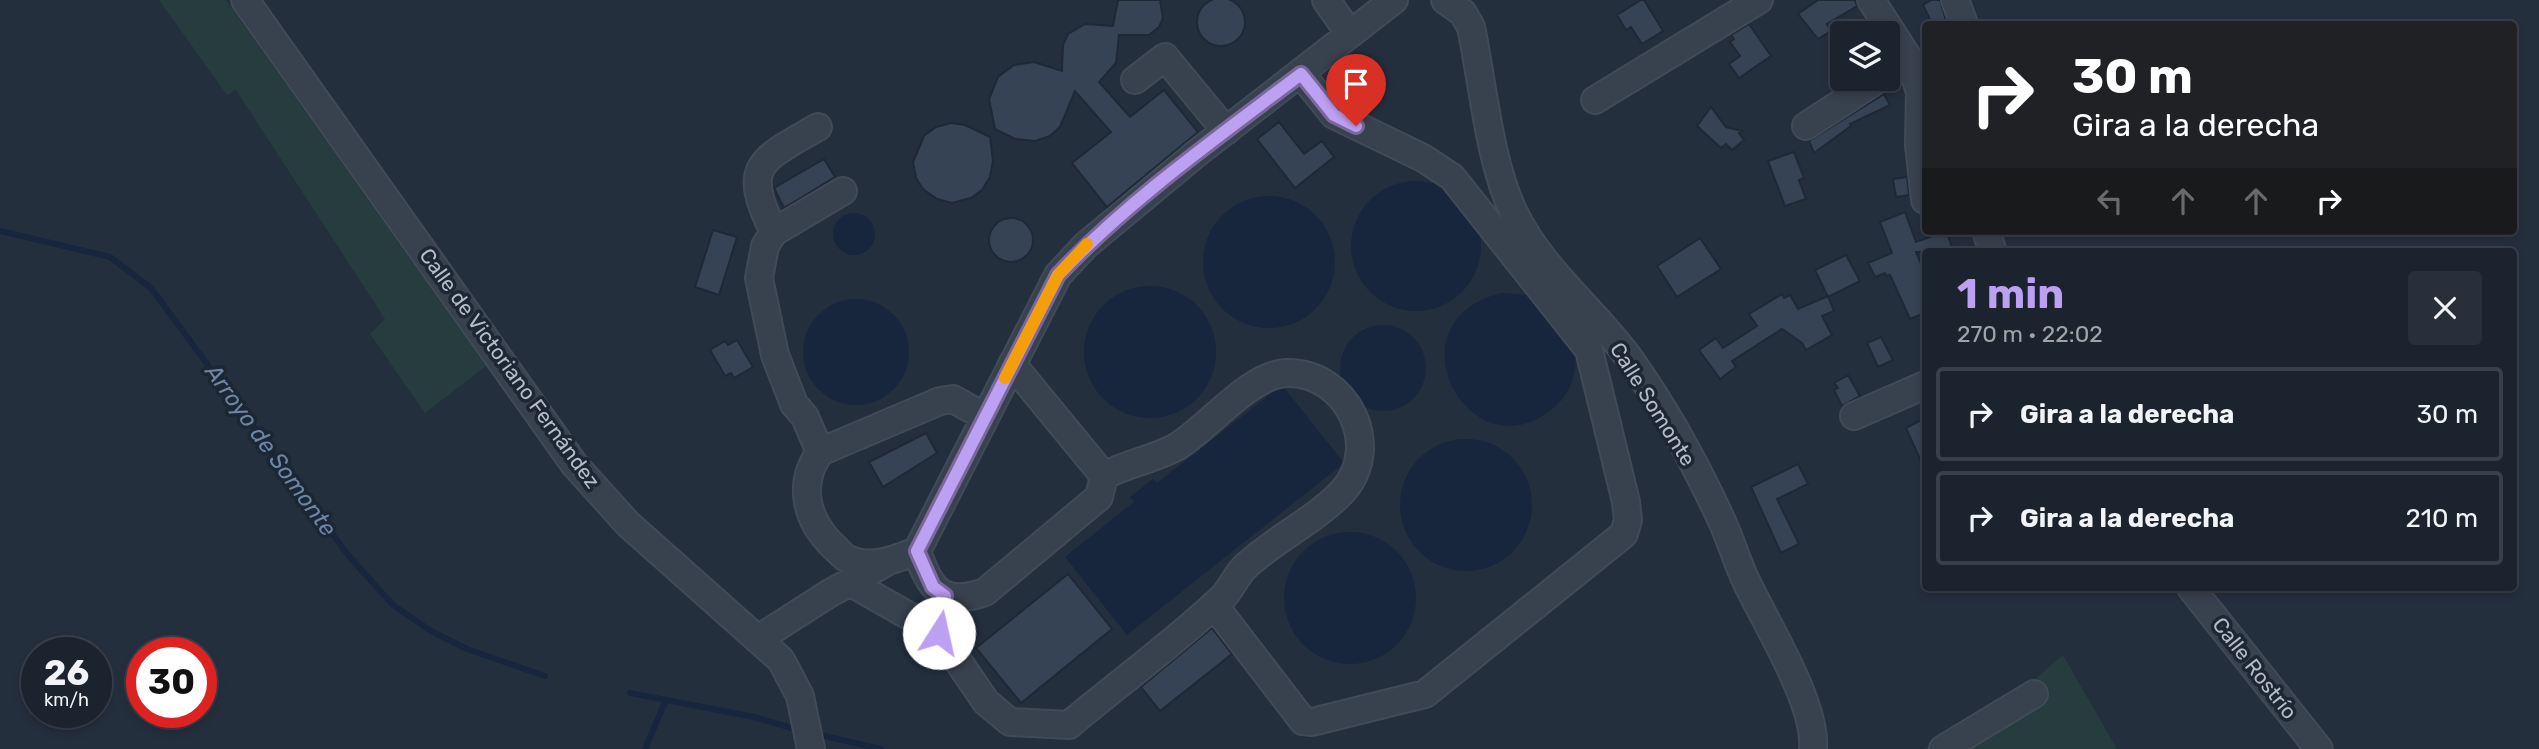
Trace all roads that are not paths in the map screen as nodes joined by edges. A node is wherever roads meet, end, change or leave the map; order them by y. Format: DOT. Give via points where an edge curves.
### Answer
graph roads {
  1 [pos="245,0"];
  2 [pos="1326,0"];
  3 [pos="1394,0"];
  4 [pos="1445,0"];
  5 [pos="1759,0"];
  6 [pos="1871,0"];
  7 [pos="1955,0"];
  8 [pos="1880,21"];
  9 [pos="1963,21"];
  10 [pos="1350,34"];
  11 [pos="1900,67"];
  12 [pos="1301,74"];
  13 [pos="1135,80"];
  14 [pos="1859,91"];
  15 [pos="1595,100"];
  16 [pos="1805,126"];
  17 [pos="818,127"];
  18 [pos="1226,131"];
  19 [pos="1922,172"];
  20 [pos="843,191"];
  21 [pos="774,232"];
  22 [pos="1012,363"];
  23 [pos="1922,386"];
  24 [pos="1854,416"];
  25 [pos="985,417"];
  26 [pos="820,452"];
  27 [pos="1104,476"];
  28 [pos="917,551"];
  29 [pos="886,563"];
  30 [pos="851,583"];
  31 [pos="2193,591"];
  32 [pos="945,596"];
  33 [pos="1214,605"];
  34 [pos="939,633"];
  35 [pos="758,639"];
  36 [pos="2034,694"];
  37 [pos="811,749"];
  38 [pos="1813,749"];
  39 [pos="1943,749"];
  40 [pos="2319,749"];
  1 -- 35 [label="street, Calle de Victoriano Fernández" via="575,464 628,524"];
  2 -- 10 [label="street"];
  3 -- 10 [label="street"];
  4 -- 38 [label="street, Calle Somonte" via="1471,27 1493,147 1514,213 1551,268 1628,357 1683,449 1722,520 1796,685 1813,727"];
  5 -- 15 [label="street"];
  6 -- 8 [label="street"];
  7 -- 9 [label="street"];
  10 -- 12 [label="street"];
  11 -- 19 [label="street" via="1920,92"];
  12 -- 18 [label="street"];
  12 -- 33 [label="street" via="1334,115 1452,177 1582,341 1588,350 1628,520 1623,534 1426,694 1312,722 1303,721"];
  13 -- 18 [label="street" via="1165,57"];
  14 -- 16 [label="street"];
  17 -- 21 [label="street" via="761,165 756,177 759,200"];
  18 -- 22 [label="street" via="1086,245 1058,275"];
  20 -- 21 [label="street"];
  21 -- 26 [label="street" via="761,259 761,301 794,404 805,416"];
  22 -- 25 [label="street"];
  22 -- 27 [label="street"];
  23 -- 24 [label="street"];
  25 -- 26 [label="street" via="953,399 940,401"];
  25 -- 28 [label="street"];
  26 -- 29 [label="street" via="806,483 807,504 815,524 848,559"];
  27 -- 32 [label="street" via="1099,497 985,592 965,600"];
  27 -- 33 [label="street" via="1177,447 1264,379 1286,373 1310,377 1332,388 1350,407 1360,432 1362,454 1342,491 1244,567"];
  28 -- 29 [label="street"];
  28 -- 32 [label="street" via="933,587"];
  29 -- 30 [label="street"];
  30 -- 34 [label="street"];
  30 -- 35 [label="street"];
  31 -- 40 [label="street, Calle Rostrío"];
  32 -- 34 [label="street"];
  33 -- 34 [label="street" via="1069,725 1010,722 986,702"];
  35 -- 37 [label="street, Calle de Victoriano Fernández" via="781,660 800,696"];
  36 -- 39 [label="street"];
}
